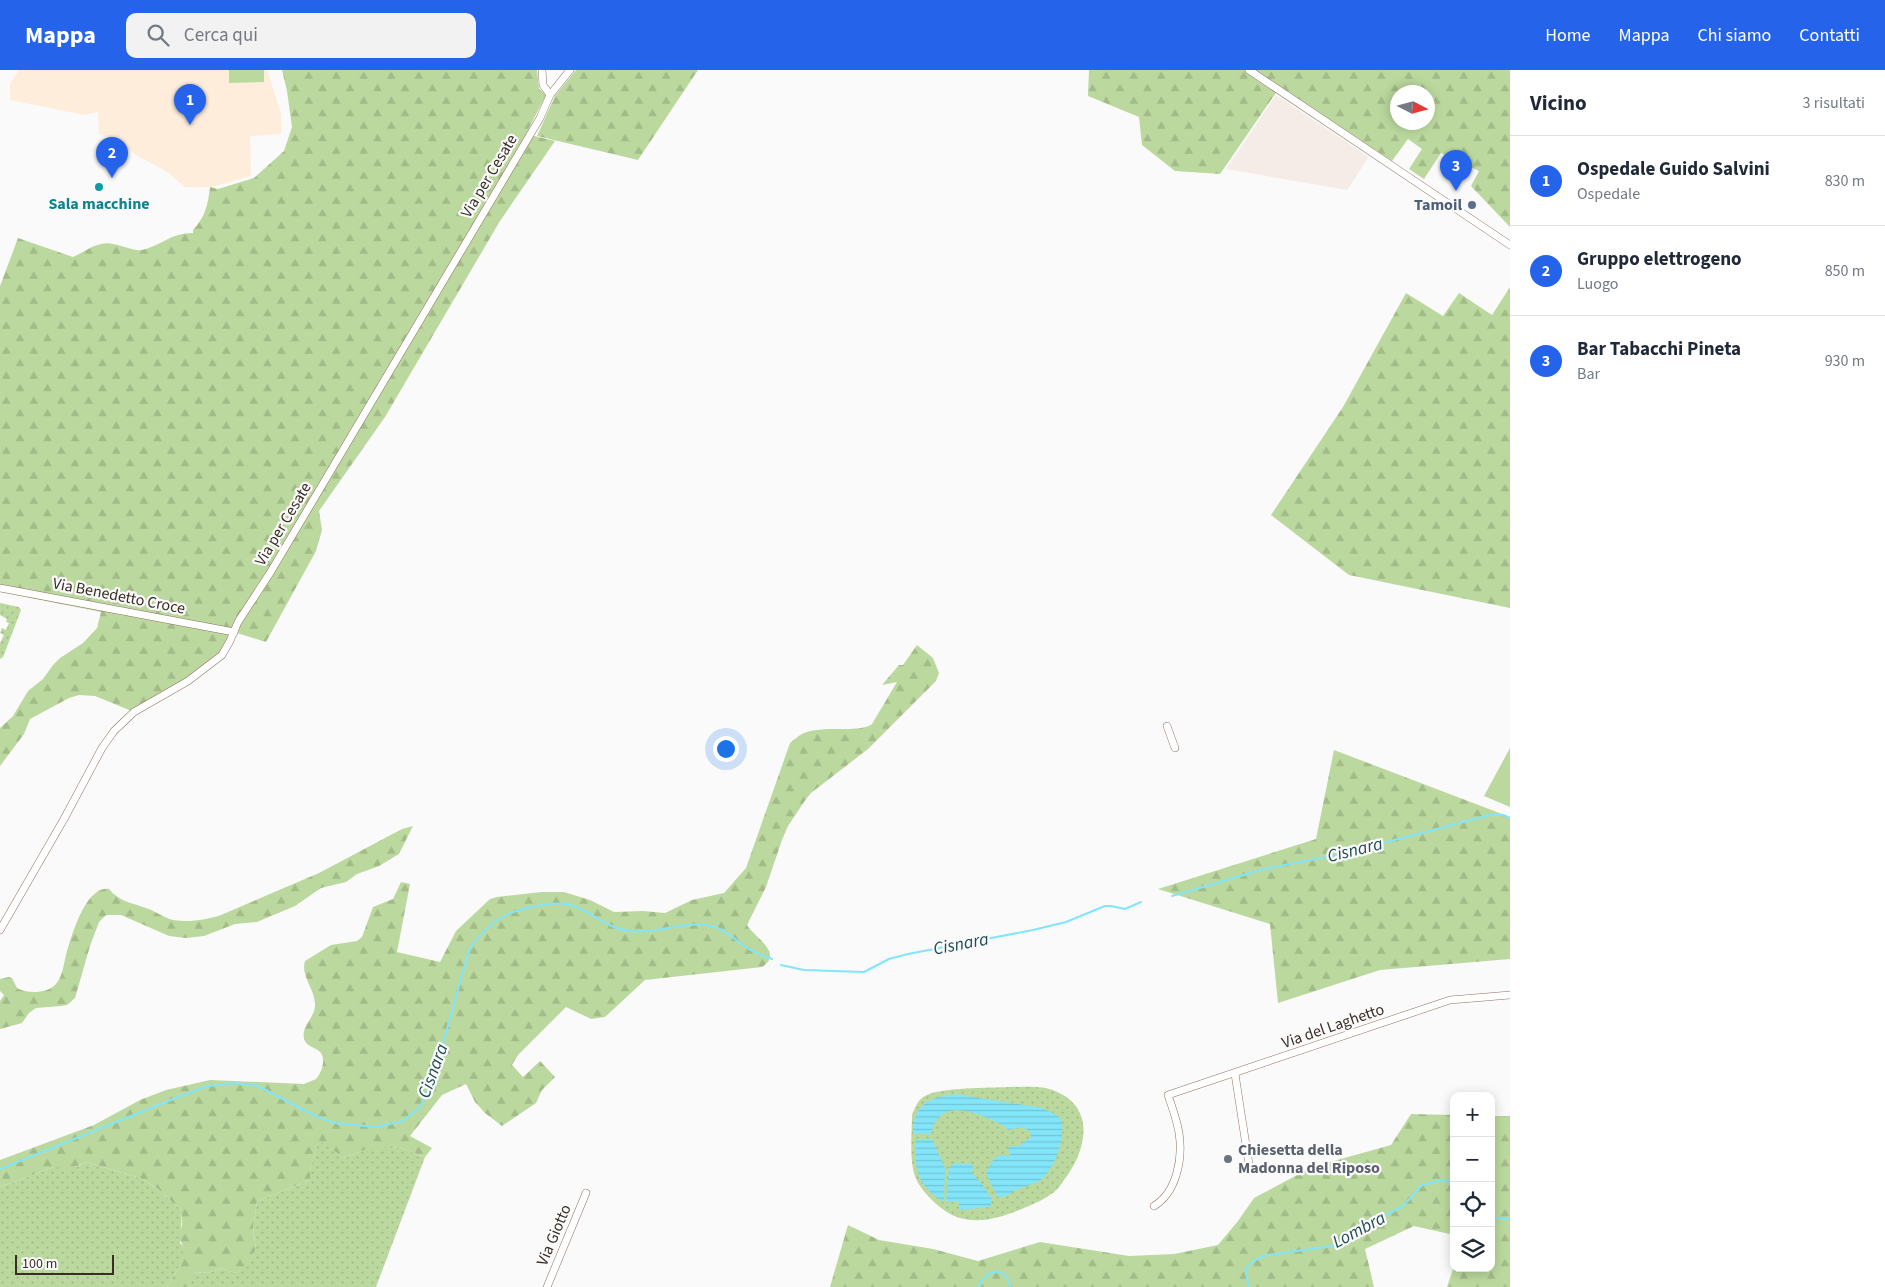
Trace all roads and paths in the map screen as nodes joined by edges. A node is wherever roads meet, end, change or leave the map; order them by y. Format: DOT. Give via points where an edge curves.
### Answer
graph roads {
  1 [pos="542,70"];
  2 [pos="570,70"];
  3 [pos="1249,70"];
  4 [pos="550,95"];
  5 [pos="1509,243"];
  6 [pos="0,588"];
  7 [pos="234,632"];
  8 [pos="1168,726"];
  9 [pos="1175,748"];
  10 [pos="0,930"];
  11 [pos="1510,995"];
  12 [pos="1235,1074"];
  13 [pos="1250,1171"];
  14 [pos="586,1193"];
  15 [pos="1154,1206"];
  16 [pos="547,1287"];
  1 -- 4 [label="street" via="543,85"];
  2 -- 4 [label="street, Via per Cesate"];
  3 -- 5 [label="street"];
  4 -- 7 [label="street, Via per Cesate" via="540,118"];
  6 -- 7 [label="street, Via Benedetto Croce"];
  7 -- 10 [label="street, Via per Cesate" via="222,655 188,681 134,712 114,731"];
  8 -- 9 [label="street"];
  11 -- 12 [label="street, Via del Laghetto" via="1450,1000"];
  12 -- 13 [label="street"];
  12 -- 15 [label="street, Via del Laghetto" via="1168,1095 1179,1132 1180,1163 1170,1188"];
  14 -- 16 [label="street, Via Giotto"];
}
